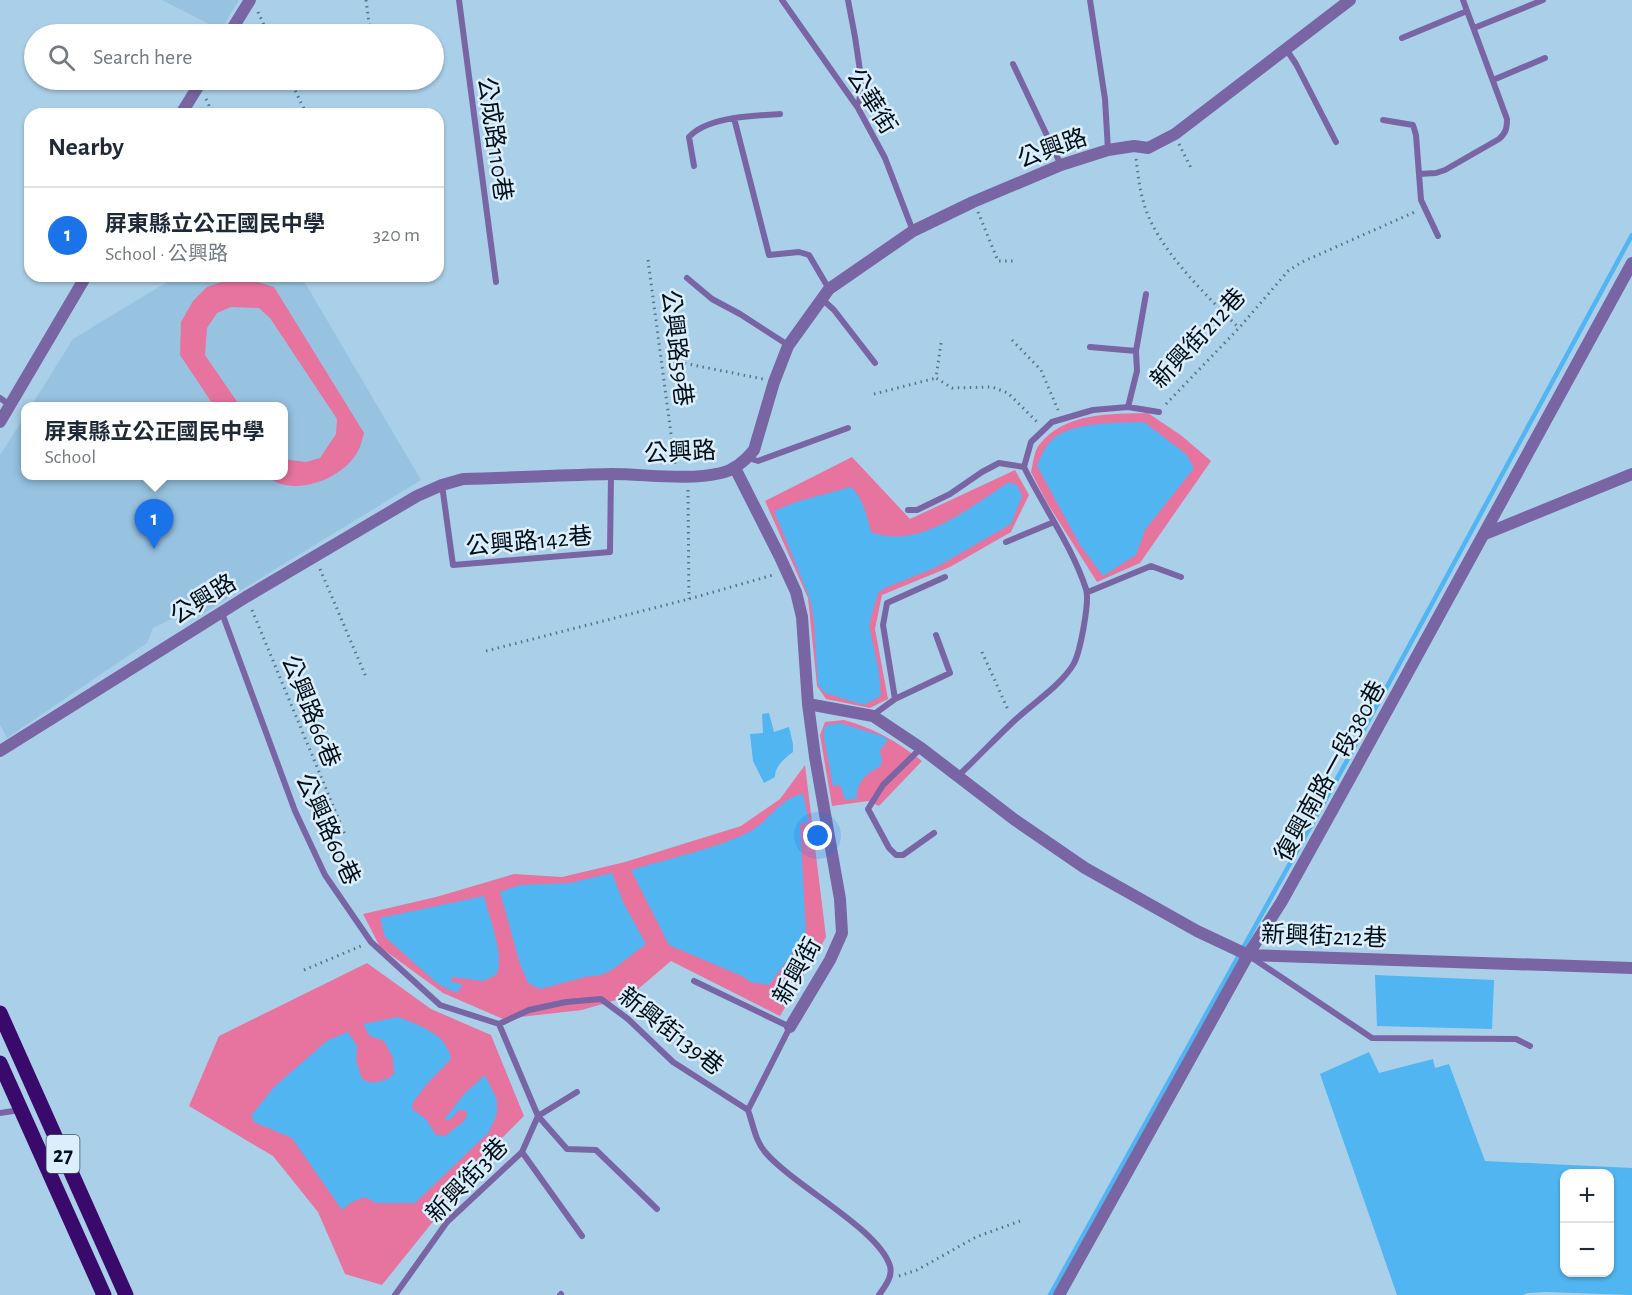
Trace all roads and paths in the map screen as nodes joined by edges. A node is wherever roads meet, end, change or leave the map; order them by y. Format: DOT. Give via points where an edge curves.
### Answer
graph roads {
  1 [pos="366,0"];
  2 [pos="459,0"];
  3 [pos="782,0"];
  4 [pos="848,0"];
  5 [pos="1090,0"];
  6 [pos="1350,0"];
  7 [pos="1463,0"];
  8 [pos="1543,0"];
  9 [pos="253,4"];
  10 [pos="1467,11"];
  11 [pos="237,24"];
  12 [pos="263,24"];
  13 [pos="369,24"];
  14 [pos="1474,28"];
  15 [pos="1402,38"];
  16 [pos="1286,49"];
  17 [pos="1545,58"];
  18 [pos="1013,64"];
  19 [pos="1493,80"];
  20 [pos="196,90"];
  21 [pos="295,90"];
  22 [pos="185,108"];
  23 [pos="304,108"];
  24 [pos="858,108"];
  25 [pos="780,114"];
  26 [pos="734,118"];
  27 [pos="1383,120"];
  28 [pos="1175,134"];
  29 [pos="1336,142"];
  30 [pos="1134,146"];
  31 [pos="1108,150"];
  32 [pos="1061,165"];
  33 [pos="694,166"];
  34 [pos="1191,168"];
  35 [pos="1419,174"];
  36 [pos="973,202"];
  37 [pos="1424,208"];
  38 [pos="913,231"];
  39 [pos="1438,236"];
  40 [pos="648,260"];
  41 [pos="1016,261"];
  42 [pos="1632,263"];
  43 [pos="687,278"];
  44 [pos="82,282"];
  45 [pos="496,282"];
  46 [pos="826,294"];
  47 [pos="1146,294"];
  48 [pos="1239,328"];
  49 [pos="1012,340"];
  50 [pos="941,343"];
  51 [pos="788,346"];
  52 [pos="1090,347"];
  53 [pos="1136,351"];
  54 [pos="673,361"];
  55 [pos="875,363"];
  56 [pos="936,378"];
  57 [pos="774,382"];
  58 [pos="874,394"];
  59 [pos="5,401"];
  60 [pos="1128,406"];
  61 [pos="1159,412"];
  62 [pos="1062,419"];
  63 [pos="0,422"];
  64 [pos="848,428"];
  65 [pos="1045,429"];
  66 [pos="747,458"];
  67 [pos="1024,467"];
  68 [pos="735,468"];
  69 [pos="611,474"];
  70 [pos="1632,474"];
  71 [pos="683,476"];
  72 [pos="442,485"];
  73 [pos="908,510"];
  74 [pos="1054,522"];
  75 [pos="1485,534"];
  76 [pos="1006,542"];
  77 [pos="315,556"];
  78 [pos="786,570"];
  79 [pos="945,577"];
  80 [pos="1181,577"];
  81 [pos="1088,592"];
  82 [pos="246,597"];
  83 [pos="689,599"];
  84 [pos="222,613"];
  85 [pos="936,635"];
  86 [pos="486,651"];
  87 [pos="982,652"];
  88 [pos="366,677"];
  89 [pos="895,699"];
  90 [pos="808,704"];
  91 [pos="873,716"];
  92 [pos="1013,722"];
  93 [pos="921,748"];
  94 [pos="0,750"];
  95 [pos="958,776"];
  96 [pos="934,833"];
  97 [pos="346,837"];
  98 [pos="370,942"];
  99 [pos="1248,954"];
  100 [pos="1632,968"];
  101 [pos="304,970"];
  102 [pos="694,981"];
  103 [pos="0,1013"];
  104 [pos="499,1024"];
  105 [pos="790,1027"];
  106 [pos="1530,1046"];
  107 [pos="0,1062"];
  108 [pos="578,1092"];
  109 [pos="21,1110"];
  110 [pos="748,1110"];
  111 [pos="0,1113"];
  112 [pos="538,1116"];
  113 [pos="522,1152"];
  114 [pos="657,1209"];
  115 [pos="1020,1221"];
  116 [pos="582,1236"];
  117 [pos="889,1280"];
  118 [pos="104,1295"];
  119 [pos="126,1295"];
  120 [pos="395,1295"];
  121 [pos="879,1295"];
  122 [pos="1059,1295"];
  1 -- 13 [label="path"];
  2 -- 45 [label="lane, 公成路110巷"];
  3 -- 24 [label="lane, 公華街"];
  4 -- 24 [label="lane" via="862,84"];
  5 -- 31 [label="lane" via="1105,99"];
  6 -- 16 [label="street, 公興路"];
  7 -- 10 [label="lane"];
  8 -- 14 [label="lane"];
  9 -- 11 [label="street"];
  9 -- 12 [label="path"];
  10 -- 14 [label="lane"];
  10 -- 15 [label="lane"];
  14 -- 19 [label="lane"];
  16 -- 28 [label="street, 公興路"];
  16 -- 29 [label="lane"];
  17 -- 19 [label="lane"];
  18 -- 32 [label="lane"];
  19 -- 35 [label="lane" via="1507,119 1504,135 1445,170"];
  20 -- 22 [label="street"];
  21 -- 23 [label="path"];
  24 -- 38 [label="lane, 公華街" via="885,158"];
  25 -- 26 [label="lane"];
  26 -- 33 [label="lane" via="695,131 689,137"];
  26 -- 46 [label="lane" via="769,255 809,255"];
  27 -- 35 [label="lane" via="1413,125"];
  28 -- 30 [label="street, 公興路" via="1148,148"];
  28 -- 34 [label="path"];
  30 -- 31 [label="street, 公興路"];
  30 -- 48 [label="path" via="1143,201 1154,228 1190,280"];
  31 -- 32 [label="street, 公興路"];
  32 -- 36 [label="street, 公興路"];
  35 -- 37 [label="lane"];
  36 -- 38 [label="street, 公興路"];
  36 -- 41 [label="path" via="998,261"];
  37 -- 39 [label="lane"];
  37 -- 48 [label="path, 新興街212巷" via="1288,271"];
  38 -- 46 [label="street, 公興路"];
  40 -- 71 [label="path, 公興路59巷"];
  42 -- 75 [label="street, 復興南路一段380巷"];
  43 -- 51 [label="lane" via="712,299"];
  44 -- 59 [label="street"];
  46 -- 51 [label="street, 公興路"];
  46 -- 55 [label="lane"];
  47 -- 53 [label="lane"];
  48 -- 61 [label="path, 新興街212巷"];
  49 -- 62 [label="path" via="1041,370"];
  50 -- 56 [label="path"];
  51 -- 57 [label="street, 公興路"];
  52 -- 53 [label="lane"];
  53 -- 60 [label="lane" via="1137,371"];
  54 -- 57 [label="path"];
  56 -- 58 [label="path"];
  56 -- 65 [label="path" via="952,388 992,387 1008,393"];
  57 -- 66 [label="street, 公興路" via="761,431"];
  59 -- 63 [label="street"];
  60 -- 61 [label="lane, 新興街212巷"];
  60 -- 62 [label="lane, 新興街212巷"];
  62 -- 65 [label="lane, 新興街212巷"];
  64 -- 66 [label="lane" via="758,461"];
  65 -- 67 [label="lane, 新興街212巷" via="1031,442"];
  66 -- 68 [label="street, 公興路"];
  67 -- 73 [label="lane" via="999,463 950,494 917,510"];
  67 -- 74 [label="lane"];
  68 -- 71 [label="street, 公興路"];
  68 -- 78 [label="street, 新興街"];
  69 -- 71 [label="street, 公興路"];
  69 -- 72 [label="street, 公興路" via="463,479"];
  69 -- 72 [label="lane, 公興路142巷" via="610,552 453,565"];
  70 -- 75 [label="street"];
  71 -- 83 [label="path, 公興路59巷"];
  72 -- 77 [label="street, 公興路"];
  74 -- 76 [label="lane"];
  74 -- 81 [label="lane"];
  75 -- 99 [label="street, 復興南路一段380巷"];
  77 -- 82 [label="street, 公興路"];
  77 -- 88 [label="path"];
  78 -- 83 [label="path"];
  78 -- 90 [label="street, 新興街" via="802,617"];
  79 -- 89 [label="lane" via="887,603 883,625"];
  80 -- 81 [label="lane" via="1151,566"];
  81 -- 92 [label="lane" via="1074,664"];
  82 -- 84 [label="street, 公興路"];
  82 -- 97 [label="path, 公興路66巷"];
  83 -- 86 [label="path"];
  84 -- 94 [label="street, 公興路"];
  84 -- 98 [label="lane, 公興路60巷" via="295,811 325,875"];
  85 -- 89 [label="lane" via="950,673"];
  87 -- 92 [label="path"];
  89 -- 91 [label="lane"];
  90 -- 91 [label="street, 新興街212巷"];
  90 -- 105 [label="street, 新興街" via="840,899 842,933"];
  91 -- 93 [label="street, 新興街212巷"];
  92 -- 95 [label="lane"];
  93 -- 95 [label="street, 新興街212巷"];
  93 -- 96 [label="lane" via="883,785 868,809 896,855 903,855"];
  95 -- 99 [label="street, 新興街212巷" via="1085,868 1197,931"];
  98 -- 101 [label="path"];
  98 -- 104 [label="lane, 公興路60巷" via="441,1005"];
  99 -- 100 [label="street, 新興街212巷"];
  99 -- 106 [label="lane" via="1372,1038 1516,1039"];
  99 -- 122 [label="street, 復興南路一段380巷"];
  102 -- 105 [label="lane"];
  103 -- 119 [label="main road, 27"];
  104 -- 110 [label="lane, 新興街139巷" via="529,1010 601,999 673,1062"];
  104 -- 112 [label="lane"];
  105 -- 110 [label="lane, 新興街"];
  107 -- 109 [label="main road, 27"];
  108 -- 112 [label="lane"];
  109 -- 111 [label="lane"];
  109 -- 118 [label="main road, 27"];
  110 -- 117 [label="lane" via="764,1151 789,1176 861,1228 891,1268"];
  112 -- 113 [label="lane, 新興街3巷"];
  112 -- 114 [label="lane" via="567,1149 596,1150"];
  113 -- 116 [label="lane"];
  113 -- 120 [label="lane, 新興街3巷" via="447,1222"];
  115 -- 117 [label="path" via="976,1237 917,1270"];
  117 -- 121 [label="lane"];
}
